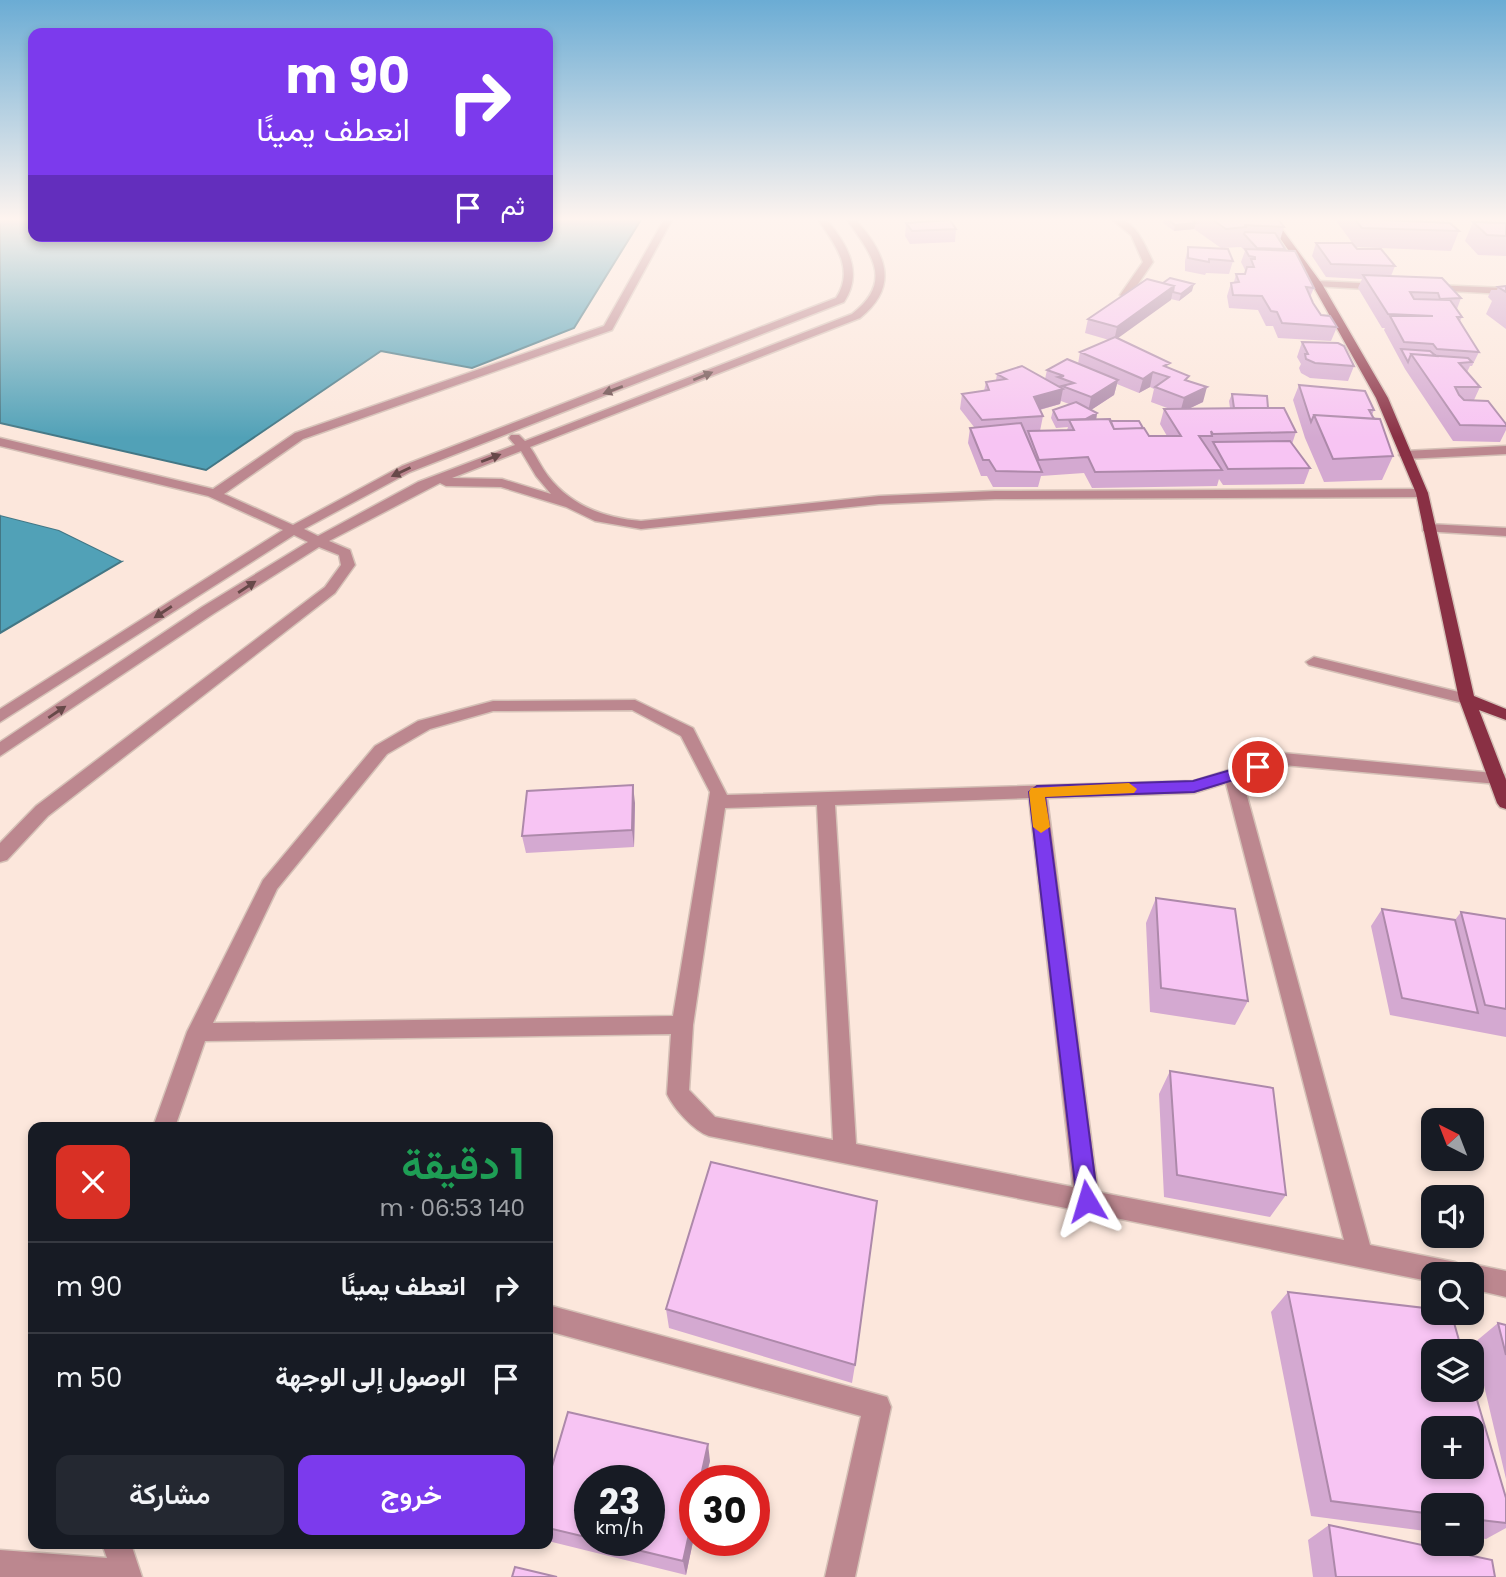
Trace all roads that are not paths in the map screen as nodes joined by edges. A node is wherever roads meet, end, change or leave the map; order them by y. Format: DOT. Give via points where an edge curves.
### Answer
graph roads {
  1 [pos="628,292"];
  2 [pos="846,292"];
  3 [pos="879,292"];
  4 [pos="1127,292"];
  5 [pos="1321,292"];
  6 [pos="1125,295"];
  7 [pos="506,431"];
  8 [pos="0,442"];
  9 [pos="524,446"];
  10 [pos="1506,450"];
  11 [pos="1405,455"];
  12 [pos="423,485"];
  13 [pos="1422,493"];
  14 [pos="215,494"];
  15 [pos="575,506"];
  16 [pos="1428,528"];
  17 [pos="293,530"];
  18 [pos="1506,532"];
  19 [pos="318,541"];
  20 [pos="1314,662"];
  21 [pos="1467,699"];
  22 [pos="1506,715"];
  23 [pos="0,717"];
  24 [pos="0,750"];
  25 [pos="1232,775"];
  26 [pos="1498,778"];
  27 [pos="1037,792"];
  28 [pos="826,799"];
  29 [pos="717,802"];
  30 [pos="1506,803"];
  31 [pos="0,855"];
  32 [pos="682,1025"];
  33 [pos="198,1032"];
  34 [pos="166,1122"];
  35 [pos="845,1154"];
  36 [pos="1087,1201"];
  37 [pos="1361,1256"];
  38 [pos="1421,1267"];
  39 [pos="1484,1279"];
  40 [pos="1506,1284"];
  41 [pos="553,1319"];
  42 [pos="118,1549"];
  43 [pos="0,1564"];
  44 [pos="126,1575"];
  45 [pos="840,1577"];
  1 -- 14 [label="street" via="608,328 299,436"];
  2 -- 7 [label="street, one-way" via="840,300"];
  9 -- 3 [label="street, one-way" via="843,321 871,307"];
  4 -- 6 [label="street"];
  5 -- 11 [label="main road" via="1382,398"];
  7 -- 9 [label="street"];
  7 -- 17 [label="street, one-way" via="406,469"];
  8 -- 14 [label="street"];
  12 -- 9 [label="street, one-way"];
  9 -- 15 [label="street" via="545,480"];
  10 -- 11 [label="street"];
  11 -- 13 [label="main road"];
  12 -- 15 [label="street" via="457,480 502,483"];
  12 -- 19 [label="street"];
  13 -- 15 [label="street" via="982,495 879,500 641,526 614,524"];
  13 -- 16 [label="main road"];
  14 -- 17 [label="street"];
  16 -- 18 [label="street"];
  16 -- 21 [label="main road"];
  17 -- 19 [label="street"];
  17 -- 23 [label="street, one-way"];
  24 -- 19 [label="street, one-way"];
  19 -- 31 [label="street" via="345,553 348,565 330,590 42,811"];
  20 -- 21 [label="street"];
  21 -- 22 [label="main road"];
  21 -- 26 [label="main road"];
  25 -- 26 [label="street" via="1283,759"];
  25 -- 27 [label="street" via="1194,787"];
  25 -- 37 [label="street"];
  26 -- 30 [label="main road"];
  27 -- 28 [label="street"];
  27 -- 36 [label="street"];
  28 -- 29 [label="street"];
  28 -- 35 [label="street"];
  29 -- 32 [label="street"];
  29 -- 33 [label="street" via="719,792 687,732 635,705 494,706 424,725 382,750 271,885"];
  32 -- 33 [label="street"];
  32 -- 35 [label="street" via="678,1094 709,1126"];
  33 -- 34 [label="street"];
  35 -- 36 [label="street"];
  36 -- 37 [label="street"];
  37 -- 38 [label="street"];
  39 -- 40 [label="street"];
  41 -- 45 [label="street" via="877,1407"];
  42 -- 44 [label="street"];
  43 -- 44 [label="street"];
}
